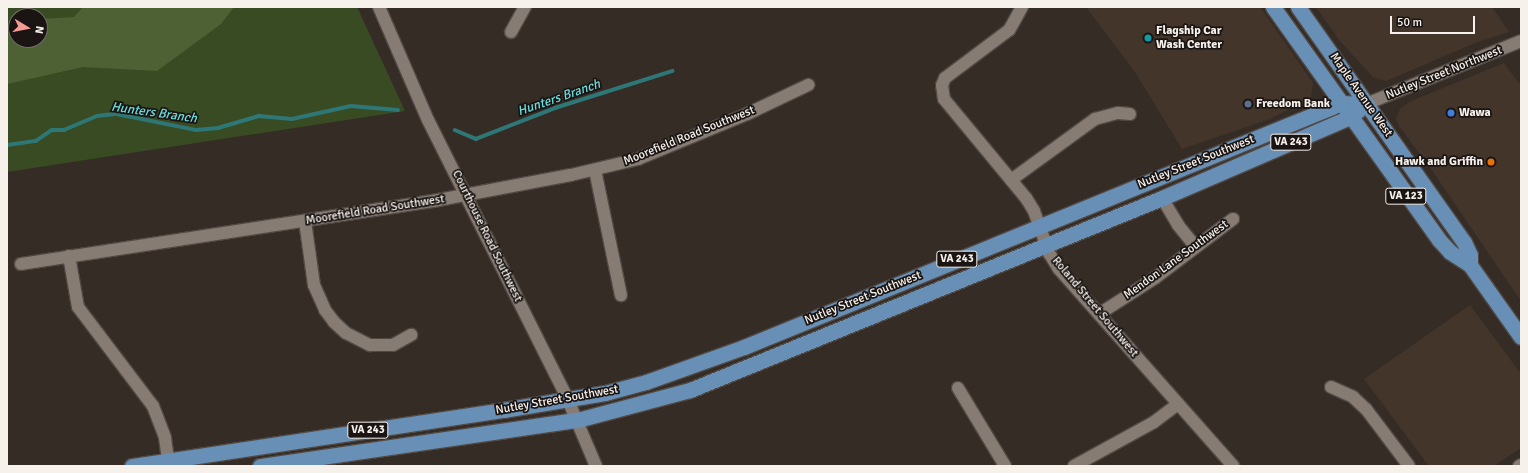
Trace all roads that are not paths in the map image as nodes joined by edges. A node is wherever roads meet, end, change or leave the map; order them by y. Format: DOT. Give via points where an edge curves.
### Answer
graph roads {
  1 [pos="378,7"];
  2 [pos="525,7"];
  3 [pos="1022,7"];
  4 [pos="1273,7"];
  5 [pos="1298,7"];
  6 [pos="512,32"];
  7 [pos="1521,41"];
  8 [pos="808,85"];
  9 [pos="1341,103"];
  10 [pos="1366,104"];
  11 [pos="1130,114"];
  12 [pos="1350,117"];
  13 [pos="595,170"];
  14 [pos="1011,180"];
  15 [pos="467,196"];
  16 [pos="1162,198"];
  17 [pos="1233,220"];
  18 [pos="305,221"];
  19 [pos="1039,225"];
  20 [pos="1046,246"];
  21 [pos="1196,247"];
  22 [pos="69,256"];
  23 [pos="21,264"];
  24 [pos="1470,265"];
  25 [pos="621,295"];
  26 [pos="1099,314"];
  27 [pos="411,335"];
  28 [pos="1521,337"];
  29 [pos="958,388"];
  30 [pos="1331,388"];
  31 [pos="568,400"];
  32 [pos="1178,404"];
  33 [pos="577,420"];
  34 [pos="169,463"];
  35 [pos="132,466"];
  36 [pos="260,466"];
  37 [pos="596,466"];
  38 [pos="1005,466"];
  39 [pos="1074,466"];
  40 [pos="1233,466"];
  41 [pos="1409,466"];
  1 -- 15 [label="street, Courthouse Road Southwest" via="422,106"];
  2 -- 6 [label="street"];
  3 -- 14 [label="street, Roland Street Southwest" via="1009,30 945,78 942,85 944,99"];
  4 -- 9 [label="main road, Maple Avenue West / VA 123"];
  5 -- 10 [label="main road, Maple Avenue West / VA 123"];
  7 -- 10 [label="street, Nutley Street Northwest"];
  8 -- 13 [label="street, Moorefield Road Southwest" via="747,114 638,159"];
  9 -- 10 [label="main road, Nutley Street Southwest / VA 243"];
  9 -- 12 [label="main road, Maple Avenue West / VA 123"];
  9 -- 19 [label="main road, Nutley Street Southwest / VA 243"];
  10 -- 12 [label="main road, Nutley Street Southwest / VA 243"];
  10 -- 24 [label="main road, Maple Avenue West / VA 123" via="1464,242 1470,255"];
  11 -- 14 [label="street" via="1118,113 1095,119"];
  12 -- 16 [label="main road, Nutley Street Southwest / VA 243"];
  12 -- 24 [label="main road, Maple Avenue West / VA 123" via="1444,247"];
  13 -- 15 [label="street, Moorefield Road Southwest"];
  13 -- 25 [label="street"];
  14 -- 19 [label="street, Roland Street Southwest" via="1026,198"];
  15 -- 18 [label="street, Moorefield Road Southwest"];
  15 -- 31 [label="street, Courthouse Road Southwest"];
  16 -- 20 [label="main road, Nutley Street Southwest / VA 243"];
  16 -- 21 [label="street" via="1178,225"];
  17 -- 21 [label="street, Mendon Lane Southwest"];
  18 -- 22 [label="street, Moorefield Road Southwest"];
  18 -- 27 [label="street" via="314,285 325,310 334,322 346,333 370,345 393,345"];
  19 -- 20 [label="street, Roland Street Southwest"];
  19 -- 31 [label="main road, Nutley Street Southwest / VA 243" via="687,369 646,382"];
  20 -- 26 [label="street, Roland Street Southwest" via="1059,269"];
  20 -- 33 [label="main road, Nutley Street Southwest / VA 243" via="690,390"];
  21 -- 26 [label="street, Mendon Lane Southwest" via="1155,278"];
  22 -- 23 [label="street, Moorefield Road Southwest"];
  22 -- 34 [label="street" via="78,307 153,406 165,438"];
  24 -- 28 [label="main road, Maple Avenue West / VA 123"];
  26 -- 32 [label="street, Roland Street Southwest"];
  29 -- 38 [label="street"];
  30 -- 41 [label="street" via="1353,397 1366,409"];
  31 -- 33 [label="street, Courthouse Road Southwest"];
  31 -- 34 [label="main road, Nutley Street Southwest / VA 243"];
  32 -- 39 [label="street" via="1154,422"];
  32 -- 40 [label="street, Roland Street Southwest"];
  33 -- 36 [label="main road, Nutley Street Southwest / VA 243"];
  33 -- 37 [label="street, Courthouse Road Southwest"];
  34 -- 35 [label="main road, Nutley Street Southwest / VA 243"];
}
